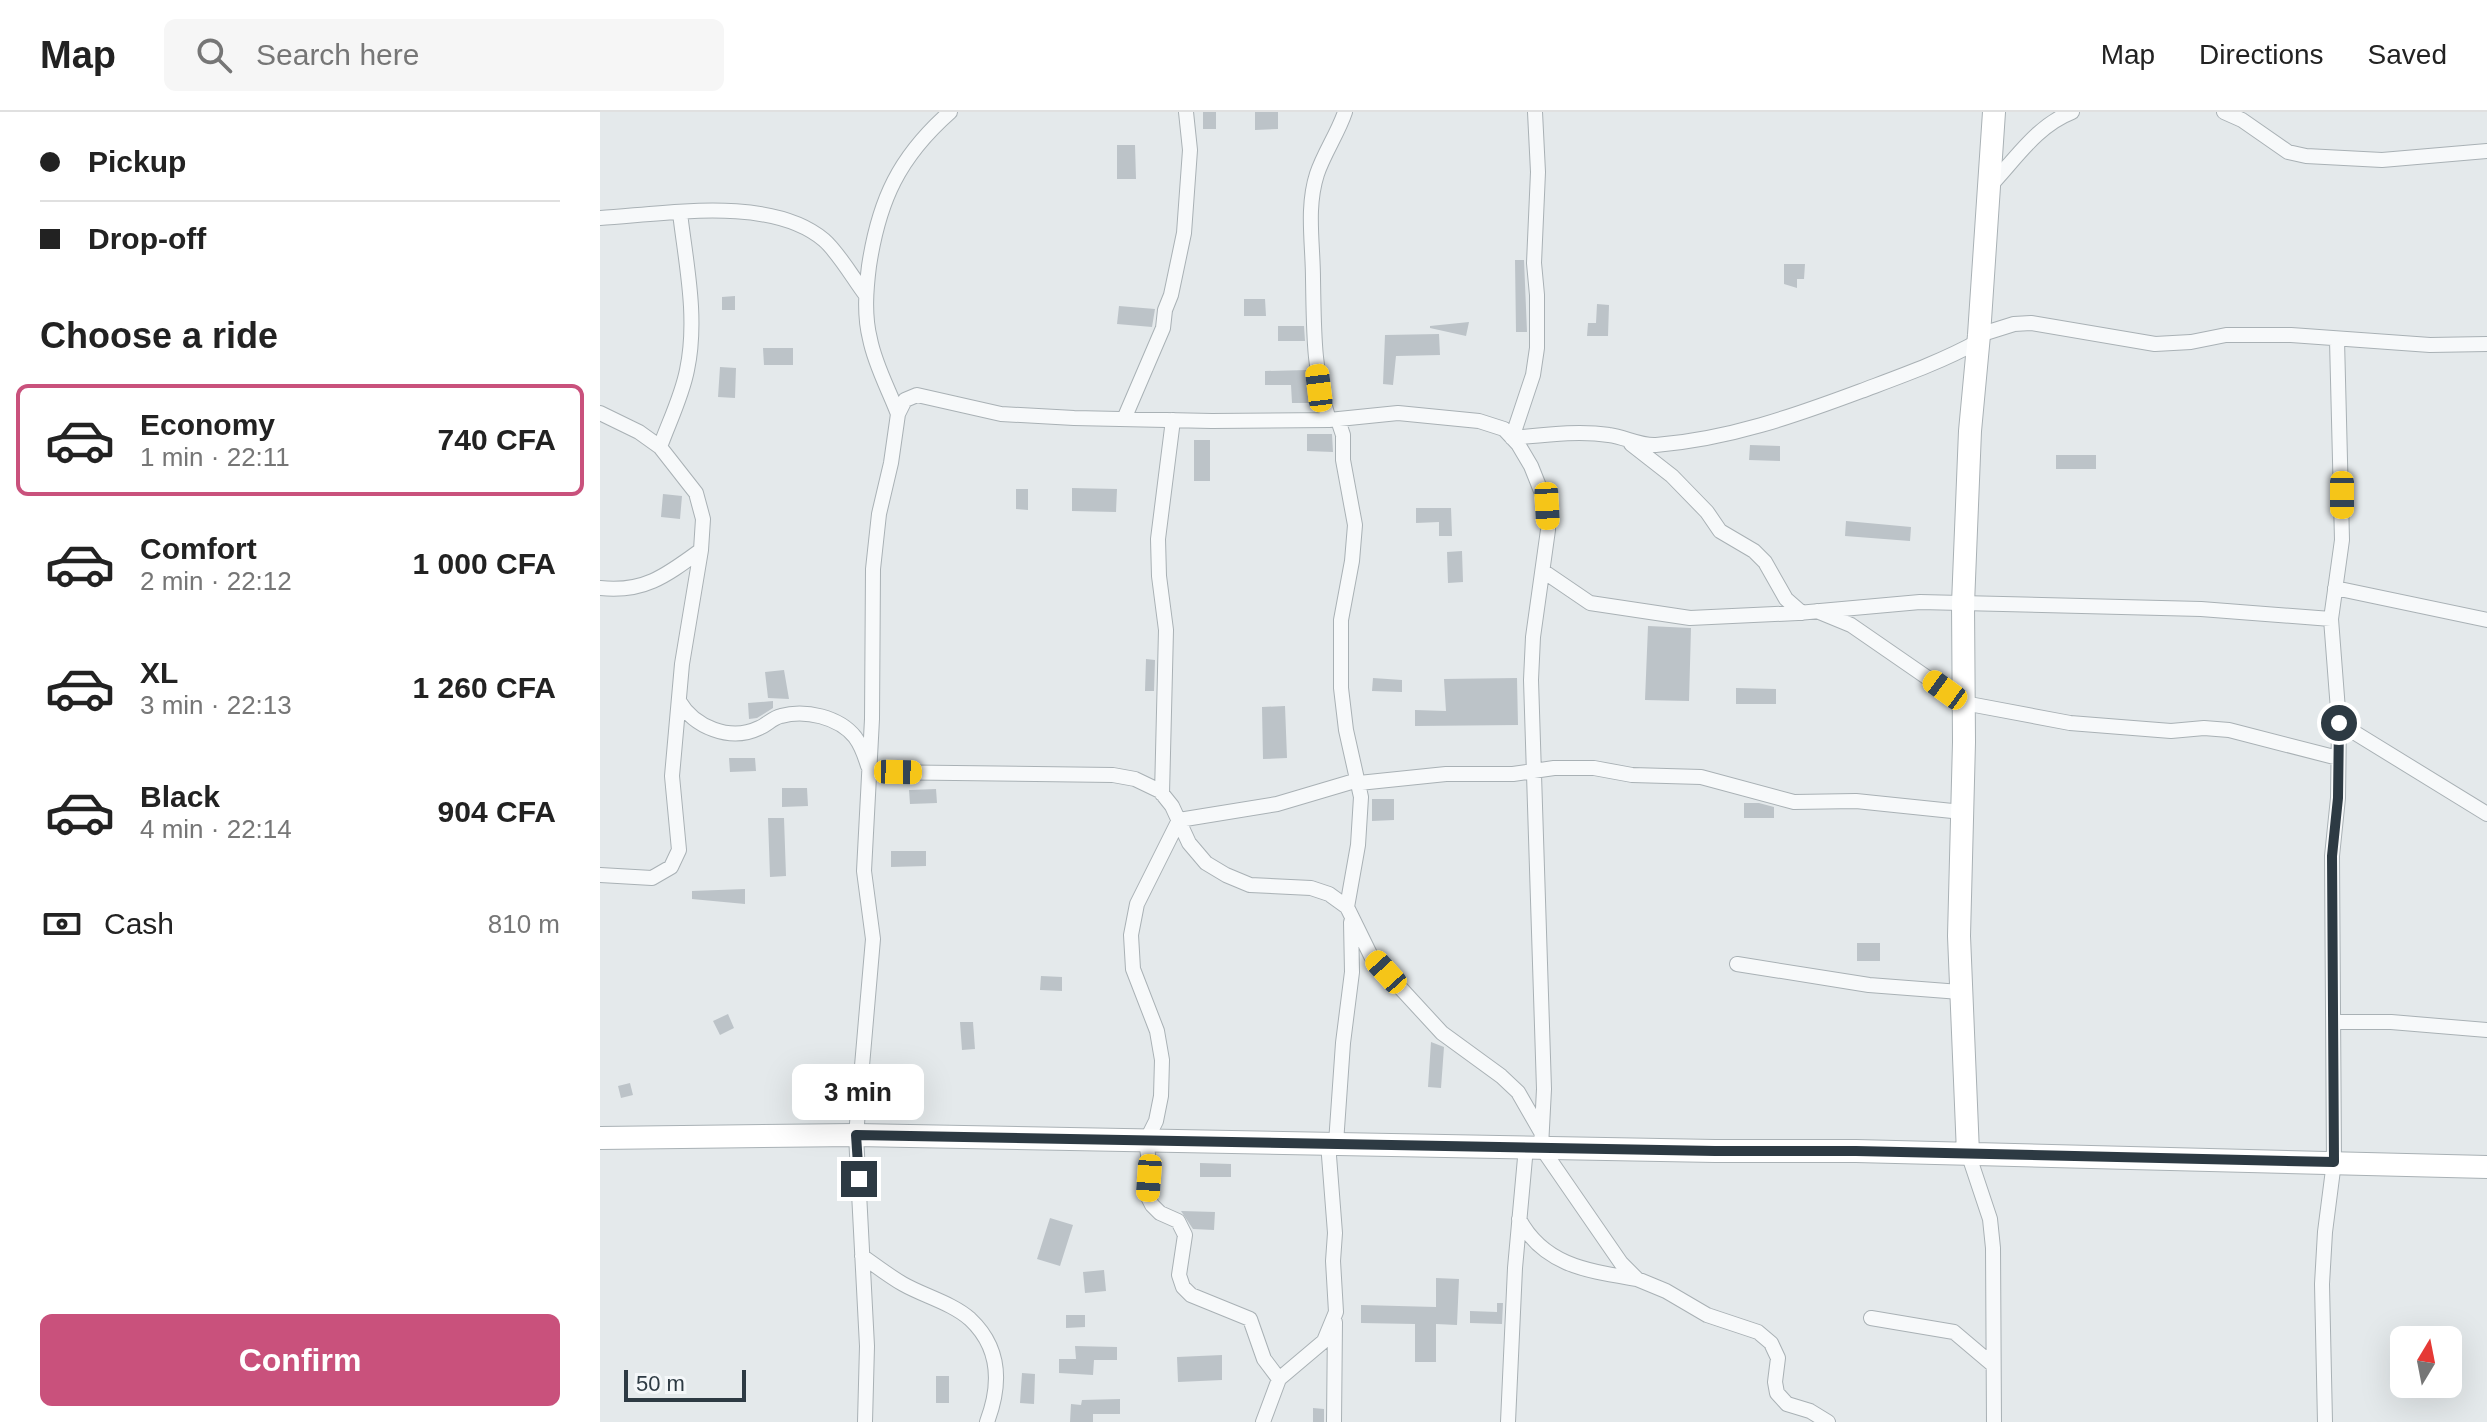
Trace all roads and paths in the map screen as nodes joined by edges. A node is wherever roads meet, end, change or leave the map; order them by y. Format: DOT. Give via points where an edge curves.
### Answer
graph roads {
  1 [pos="950,112"];
  2 [pos="1186,112"];
  3 [pos="1345,112"];
  4 [pos="1535,112"];
  5 [pos="1994,112"];
  6 [pos="2072,112"];
  7 [pos="2224,112"];
  8 [pos="2487,151"];
  9 [pos="1989,188"];
  10 [pos="680,213"];
  11 [pos="600,218"];
  12 [pos="865,294"];
  13 [pos="1979,338"];
  14 [pos="2337,340"];
  15 [pos="2487,344"];
  16 [pos="600,413"];
  17 [pos="898,414"];
  18 [pos="1124,419"];
  19 [pos="1173,420"];
  20 [pos="1334,420"];
  21 [pos="1512,438"];
  22 [pos="1622,438"];
  23 [pos="660,447"];
  24 [pos="701,550"];
  25 [pos="1543,571"];
  26 [pos="600,588"];
  27 [pos="2335,588"];
  28 [pos="1963,604"];
  29 [pos="1809,612"];
  30 [pos="2331,619"];
  31 [pos="2487,620"];
  32 [pos="678,701"];
  33 [pos="1964,703"];
  34 [pos="2339,723"];
  35 [pos="2338,758"];
  36 [pos="1534,770"];
  37 [pos="871,772"];
  38 [pos="1359,781"];
  39 [pos="1162,794"];
  40 [pos="1962,812"];
  41 [pos="2487,814"];
  42 [pos="1179,820"];
  43 [pos="600,875"];
  44 [pos="1349,911"];
  45 [pos="1737,964"];
  46 [pos="1960,992"];
  47 [pos="2334,1022"];
  48 [pos="2487,1030"];
  49 [pos="856,1135"];
  50 [pos="600,1138"];
  51 [pos="1146,1141"];
  52 [pos="1536,1142"];
  53 [pos="1332,1143"];
  54 [pos="1968,1153"];
  55 [pos="2334,1162"];
  56 [pos="2487,1167"];
  57 [pos="1519,1219"];
  58 [pos="862,1256"];
  59 [pos="1637,1279"];
  60 [pos="1336,1312"];
  61 [pos="1871,1318"];
  62 [pos="1993,1365"];
  63 [pos="1279,1379"];
  64 [pos="865,1422"];
  65 [pos="987,1422"];
  66 [pos="1263,1422"];
  67 [pos="1334,1422"];
  68 [pos="1508,1422"];
  69 [pos="1828,1422"];
  70 [pos="1994,1422"];
  71 [pos="2325,1422"];
  1 -- 12 [label="street" via="887,192"];
  2 -- 18 [label="street" via="1190,150 1184,233 1163,328"];
  3 -- 20 [label="street" via="1312,195 1312,319 1319,388"];
  4 -- 21 [label="street" via="1537,348"];
  5 -- 9 [label="street"];
  6 -- 9 [label="street" via="2034,135"];
  7 -- 8 [label="street" via="2288,152 2306,156 2382,160"];
  9 -- 13 [label="street"];
  10 -- 11 [label="street"];
  10 -- 12 [label="street" via="749,212 790,220 825,240"];
  10 -- 23 [label="street" via="691,343 687,372"];
  12 -- 17 [label="street" via="870,340"];
  13 -- 14 [label="street" via="2031,323 2155,344 2226,335"];
  13 -- 22 [label="street" via="1919,370 1764,426 1653,445"];
  13 -- 28 [label="street"];
  14 -- 15 [label="street"];
  14 -- 27 [label="street" via="2342,525"];
  16 -- 23 [label="street"];
  17 -- 18 [label="street" via="905,400 917,395 1001,414"];
  17 -- 37 [label="street" via="873,569"];
  18 -- 19 [label="street"];
  19 -- 20 [label="street"];
  19 -- 39 [label="street" via="1158,539 1166,630"];
  20 -- 21 [label="street" via="1427,414 1479,421 1504,429"];
  20 -- 38 [label="street" via="1343,435 1355,525 1341,620 1341,688"];
  21 -- 22 [label="street"];
  21 -- 25 [label="street" via="1531,466 1547,506"];
  22 -- 29 [label="street" via="1672,476 1720,531 1754,551 1786,599"];
  23 -- 24 [label="street" via="696,493 703,519"];
  24 -- 26 [label="street" via="645,586"];
  24 -- 32 [label="street"];
  25 -- 29 [label="street" via="1590,603 1643,612 1690,618"];
  25 -- 36 [label="street" via="1531,680"];
  27 -- 30 [label="street"];
  27 -- 31 [label="street"];
  28 -- 29 [label="street" via="1920,602"];
  28 -- 30 [label="street" via="2201,609"];
  28 -- 33 [label="street"];
  29 -- 33 [label="street" via="1851,625"];
  30 -- 34 [label="street"];
  32 -- 37 [label="street" via="702,726 742,734 798,713 837,723 854,737"];
  32 -- 43 [label="street" via="672,776 679,850 671,867 652,878"];
  33 -- 35 [label="street" via="2070,723 2229,730"];
  33 -- 40 [label="street"];
  34 -- 35 [label="street"];
  34 -- 41 [label="street"];
  35 -- 47 [label="street" via="2332,856"];
  36 -- 38 [label="street"];
  36 -- 40 [label="street" via="1594,768 1701,777 1794,802 1856,801"];
  36 -- 52 [label="street" via="1544,1089"];
  37 -- 39 [label="street" via="1113,775 1135,779"];
  37 -- 49 [label="street" via="864,871 873,939"];
  38 -- 42 [label="street" via="1277,804"];
  38 -- 44 [label="street"];
  39 -- 42 [label="street"];
  40 -- 46 [label="street"];
  42 -- 44 [label="street" via="1206,863 1226,875 1250,885 1311,888 1329,894"];
  42 -- 51 [label="street" via="1137,904 1131,935 1133,969 1157,1031 1162,1060 1156,1121"];
  44 -- 52 [label="street" via="1371,956 1442,1033 1518,1092"];
  44 -- 53 [label="street" via="1352,972"];
  45 -- 46 [label="street" via="1844,982"];
  46 -- 54 [label="street"];
  47 -- 48 [label="street"];
  47 -- 55 [label="street"];
  49 -- 50 [label="street"];
  49 -- 51 [label="street"];
  49 -- 58 [label="street"];
  51 -- 53 [label="street"];
  51 -- 63 [label="street" via="1148,1197 1160,1213 1178,1221 1185,1235 1179,1275 1183,1287 1250,1319 1264,1359"];
  52 -- 53 [label="street"];
  52 -- 54 [label="street"];
  52 -- 57 [label="street"];
  52 -- 59 [label="street"];
  53 -- 60 [label="street"];
  54 -- 55 [label="street"];
  54 -- 62 [label="street" via="1990,1219"];
  55 -- 56 [label="street"];
  55 -- 71 [label="street" via="2322,1284"];
  57 -- 59 [label="street" via="1543,1250 1564,1264"];
  57 -- 68 [label="street"];
  58 -- 64 [label="street"];
  58 -- 65 [label="street" via="969,1318 985,1336 998,1381"];
  59 -- 69 [label="street" via="1707,1315 1758,1332 1778,1358 1777,1393 1787,1404"];
  60 -- 63 [label="street" via="1324,1341"];
  60 -- 67 [label="street"];
  61 -- 62 [label="street" via="1954,1332"];
  62 -- 70 [label="street"];
  63 -- 66 [label="street"];
}
